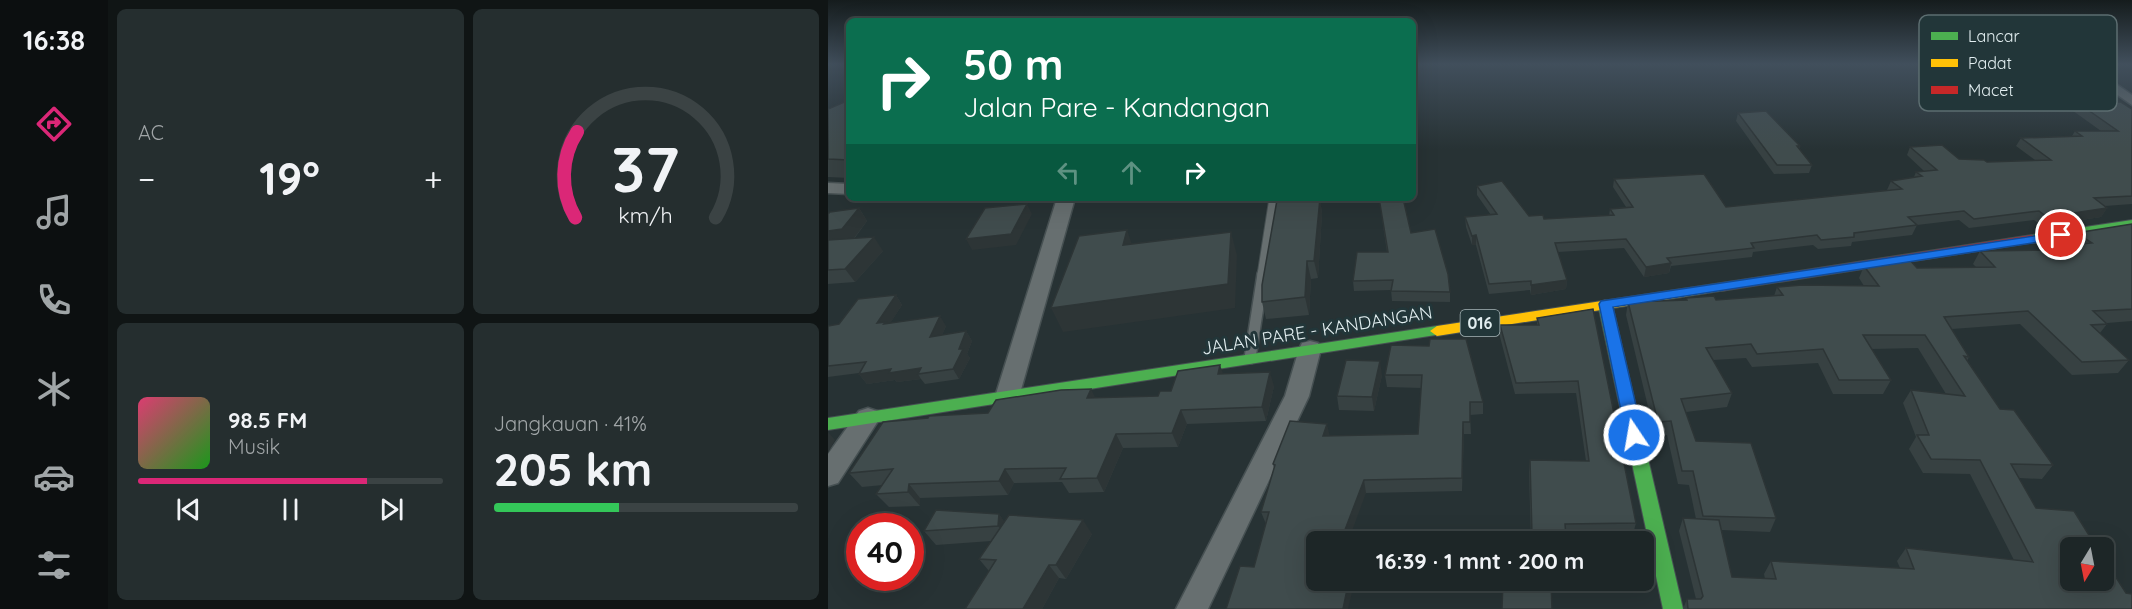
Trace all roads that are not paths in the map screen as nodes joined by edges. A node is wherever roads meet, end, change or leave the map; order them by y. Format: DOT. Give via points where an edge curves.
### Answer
graph roads {
  1 [pos="828,188"];
  2 [pos="846,189"];
  3 [pos="1065,201"];
  4 [pos="1274,201"];
  5 [pos="2132,224"];
  6 [pos="1605,304"];
  7 [pos="1310,349"];
  8 [pos="1250,359"];
  9 [pos="1007,397"];
  10 [pos="868,418"];
  11 [pos="828,424"];
  12 [pos="828,475"];
  13 [pos="1192,609"];
  14 [pos="1673,609"];
  1 -- 2 [label="street"];
  3 -- 9 [label="street"];
  4 -- 8 [label="lane"];
  5 -- 6 [label="main road, JALAN PARE - KANDANGAN / 016"];
  6 -- 7 [label="main road, JALAN PARE - KANDANGAN / 016"];
  6 -- 14 [label="main road"];
  7 -- 8 [label="main road, JALAN PARE - KANDANGAN / 016"];
  7 -- 13 [label="street" via="1297,396"];
  8 -- 9 [label="main road, JALAN PARE - KANDANGAN / 016"];
  9 -- 10 [label="main road, JALAN PARE - KANDANGAN / 016"];
  10 -- 11 [label="main road, JALAN PARE - KANDANGAN / 016"];
  10 -- 12 [label="street"];
}
